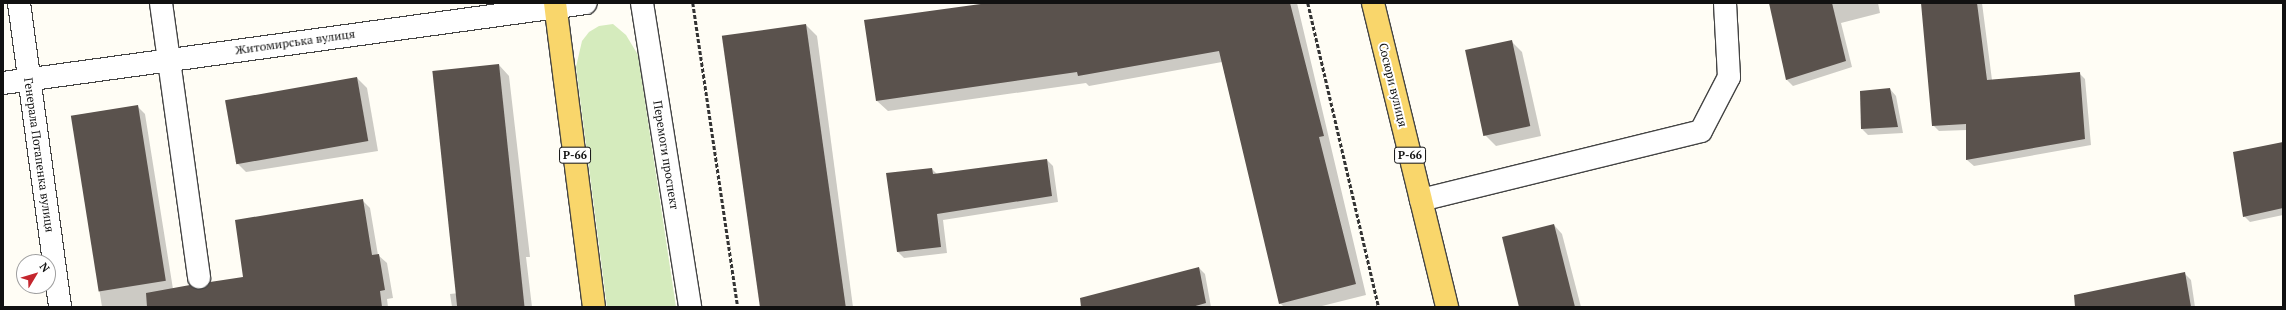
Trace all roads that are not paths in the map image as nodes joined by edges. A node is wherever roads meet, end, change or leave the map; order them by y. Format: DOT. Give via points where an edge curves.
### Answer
graph roads {
  1 [pos="19,3"];
  2 [pos="161,3"];
  3 [pos="586,3"];
  4 [pos="642,3"];
  5 [pos="1372,3"];
  6 [pos="1725,3"];
  7 [pos="555,5"];
  8 [pos="166,59"];
  9 [pos="28,80"];
  10 [pos="3,83"];
  11 [pos="1421,200"];
  12 [pos="199,277"];
  13 [pos="60,307"];
  14 [pos="594,307"];
  15 [pos="690,307"];
  16 [pos="1447,307"];
  1 -- 9 [label="street, Генерала Потапенка вулиця"];
  2 -- 8 [label="street"];
  3 -- 7 [label="street, Житомирська вулиця"];
  4 -- 15 [label="street, Перемоги проспект"];
  5 -- 11 [label="main road, Сосюри вулиця / Р-66"];
  6 -- 11 [label="street" via="1729,77 1701,131"];
  7 -- 8 [label="street, Житомирська вулиця"];
  7 -- 14 [label="main road, Р-66"];
  8 -- 9 [label="street, Житомирська вулиця"];
  8 -- 12 [label="street"];
  9 -- 10 [label="street, Житомирська вулиця"];
  9 -- 13 [label="street, Генерала Потапенка вулиця"];
  11 -- 16 [label="main road, Сосюри вулиця / Р-66"];
}
